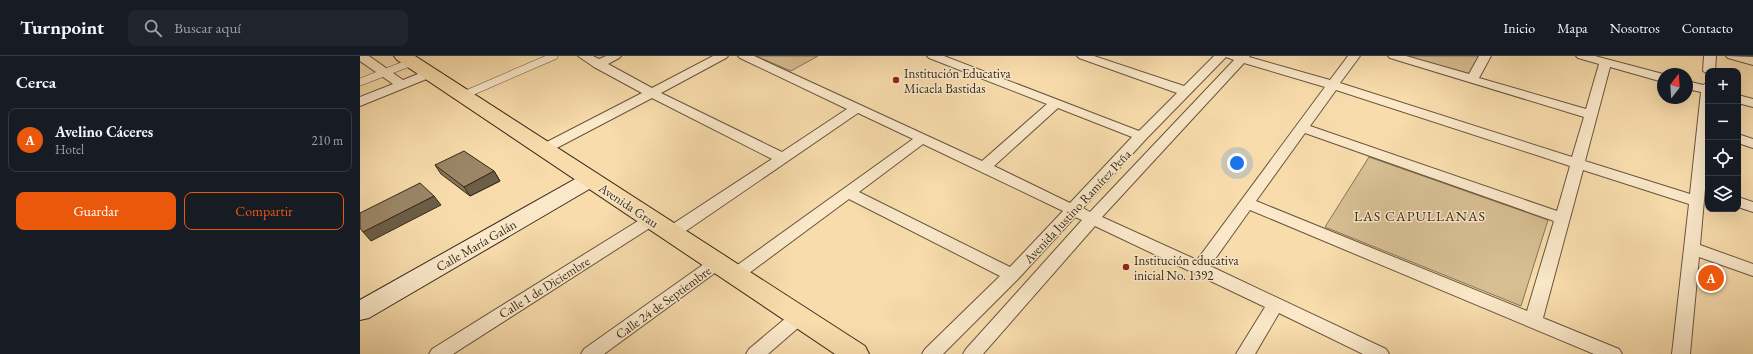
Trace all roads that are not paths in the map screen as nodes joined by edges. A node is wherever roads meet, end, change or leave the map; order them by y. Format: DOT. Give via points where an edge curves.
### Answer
graph roads {
  1 [pos="361,56"];
  2 [pos="554,56"];
  3 [pos="584,56"];
  4 [pos="614,56"];
  5 [pos="722,56"];
  6 [pos="744,56"];
  7 [pos="933,56"];
  8 [pos="967,56"];
  9 [pos="1083,56"];
  10 [pos="1221,56"];
  11 [pos="1354,56"];
  12 [pos="1394,56"];
  13 [pos="1485,56"];
  14 [pos="1582,56"];
  15 [pos="1710,56"];
  16 [pos="1732,56"];
  17 [pos="1239,57"];
  18 [pos="1753,61"];
  19 [pos="1606,62"];
  20 [pos="598,64"];
  21 [pos="417,65"];
  22 [pos="956,65"];
  23 [pos="1709,68"];
  24 [pos="384,72"];
  25 [pos="1657,76"];
  26 [pos="1472,79"];
  27 [pos="360,82"];
  28 [pos="398,82"];
  29 [pos="1333,85"];
  30 [pos="1693,86"];
  31 [pos="1705,89"];
  32 [pos="1185,91"];
  33 [pos="652,93"];
  34 [pos="360,94"];
  35 [pos="464,95"];
  36 [pos="1741,100"];
  37 [pos="360,102"];
  38 [pos="1056,103"];
  39 [pos="1753,103"];
  40 [pos="857,108"];
  41 [pos="1591,115"];
  42 [pos="1302,128"];
  43 [pos="1142,136"];
  44 [pos="923,138"];
  45 [pos="1705,139"];
  46 [pos="1741,139"];
  47 [pos="1753,144"];
  48 [pos="544,149"];
  49 [pos="782,158"];
  50 [pos="1577,164"];
  51 [pos="984,166"];
  52 [pos="587,177"];
  53 [pos="848,193"];
  54 [pos="1701,194"];
  55 [pos="1247,202"];
  56 [pos="1741,203"];
  57 [pos="1753,207"];
  58 [pos="1073,210"];
  59 [pos="1562,218"];
  60 [pos="1092,219"];
  61 [pos="651,220"];
  62 [pos="671,233"];
  63 [pos="1692,248"];
  64 [pos="717,263"];
  65 [pos="1200,268"];
  66 [pos="1753,270"];
  67 [pos="735,275"];
  68 [pos="1012,275"];
  69 [pos="360,299"];
  70 [pos="1276,304"];
  71 [pos="360,310"];
  72 [pos="799,318"];
  73 [pos="1533,321"];
  74 [pos="438,354"];
  75 [pos="590,354"];
  76 [pos="755,354"];
  77 [pos="856,354"];
  78 [pos="930,354"];
  79 [pos="972,354"];
  80 [pos="1245,354"];
  81 [pos="1380,354"];
  82 [pos="1613,354"];
  83 [pos="1681,354"];
  1 -- 24 [label="street"];
  2 -- 35 [label="lane"];
  3 -- 20 [label="street"];
  4 -- 20 [label="street"];
  5 -- 33 [label="street"];
  6 -- 40 [label="street"];
  7 -- 22 [label="street"];
  8 -- 22 [label="street"];
  9 -- 32 [label="street"];
  10 -- 32 [label="street, Avenida Justino Ramírez Peña"];
  11 -- 29 [label="street"];
  12 -- 26 [label="street"];
  13 -- 26 [label="street"];
  14 -- 19 [label="street"];
  15 -- 23 [label="street"];
  16 -- 18 [label="street"];
  17 -- 29 [label="street"];
  17 -- 60 [label="street, Avenida Justino Ramírez Peña"];
  19 -- 25 [label="street"];
  19 -- 41 [label="street"];
  20 -- 33 [label="street"];
  21 -- 24 [label="lane"];
  21 -- 28 [label="street"];
  21 -- 35 [label="main road, Avenida Grau"];
  22 -- 38 [label="street"];
  24 -- 27 [label="lane"];
  24 -- 28 [label="street"];
  26 -- 41 [label="street"];
  28 -- 34 [label="street"];
  28 -- 37 [label="street"];
  29 -- 42 [label="street"];
  29 -- 50 [label="street"];
  30 -- 31 [label="street"];
  32 -- 43 [label="street, Avenida Justino Ramírez Peña"];
  33 -- 48 [label="street"];
  33 -- 49 [label="street"];
  35 -- 48 [label="main road, Avenida Grau"];
  36 -- 39 [label="street"];
  38 -- 43 [label="street"];
  38 -- 51 [label="street"];
  40 -- 44 [label="street"];
  40 -- 49 [label="street"];
  41 -- 50 [label="street"];
  42 -- 55 [label="street"];
  42 -- 59 [label="street"];
  43 -- 58 [label="street, Avenida Justino Ramírez Peña"];
  44 -- 51 [label="street"];
  44 -- 53 [label="street"];
  45 -- 54 [label="street"];
  46 -- 47 [label="street"];
  48 -- 52 [label="main road, Avenida Grau"];
  49 -- 62 [label="street"];
  50 -- 54 [label="street"];
  50 -- 59 [label="street"];
  51 -- 58 [label="street"];
  52 -- 61 [label="main road, Avenida Grau"];
  52 -- 69 [label="street, Calle María Galán"];
  52 -- 71 [label="street, Calle María Galán"];
  53 -- 67 [label="street"];
  53 -- 68 [label="street"];
  54 -- 63 [label="street"];
  55 -- 65 [label="street"];
  55 -- 73 [label="street"];
  56 -- 57 [label="street"];
  58 -- 60 [label="street"];
  58 -- 68 [label="street, Avenida Justino Ramírez Peña"];
  59 -- 73 [label="street"];
  60 -- 65 [label="street"];
  60 -- 79 [label="street, Avenida Justino Ramírez Peña"];
  61 -- 62 [label="main road, Avenida Grau"];
  61 -- 74 [label="street, Calle 1 de Diciembre"];
  62 -- 64 [label="main road, Avenida Grau"];
  63 -- 66 [label="street"];
  63 -- 83 [label="street"];
  64 -- 67 [label="main road, Avenida Grau"];
  64 -- 75 [label="street, Calle 24 de Septiembre"];
  65 -- 70 [label="street"];
  67 -- 72 [label="main road, Avenida Grau"];
  68 -- 78 [label="street, Avenida Justino Ramírez Peña"];
  70 -- 80 [label="street"];
  70 -- 81 [label="street"];
  72 -- 76 [label="street"];
  72 -- 77 [label="main road, Avenida Grau"];
  73 -- 82 [label="street"];
}
